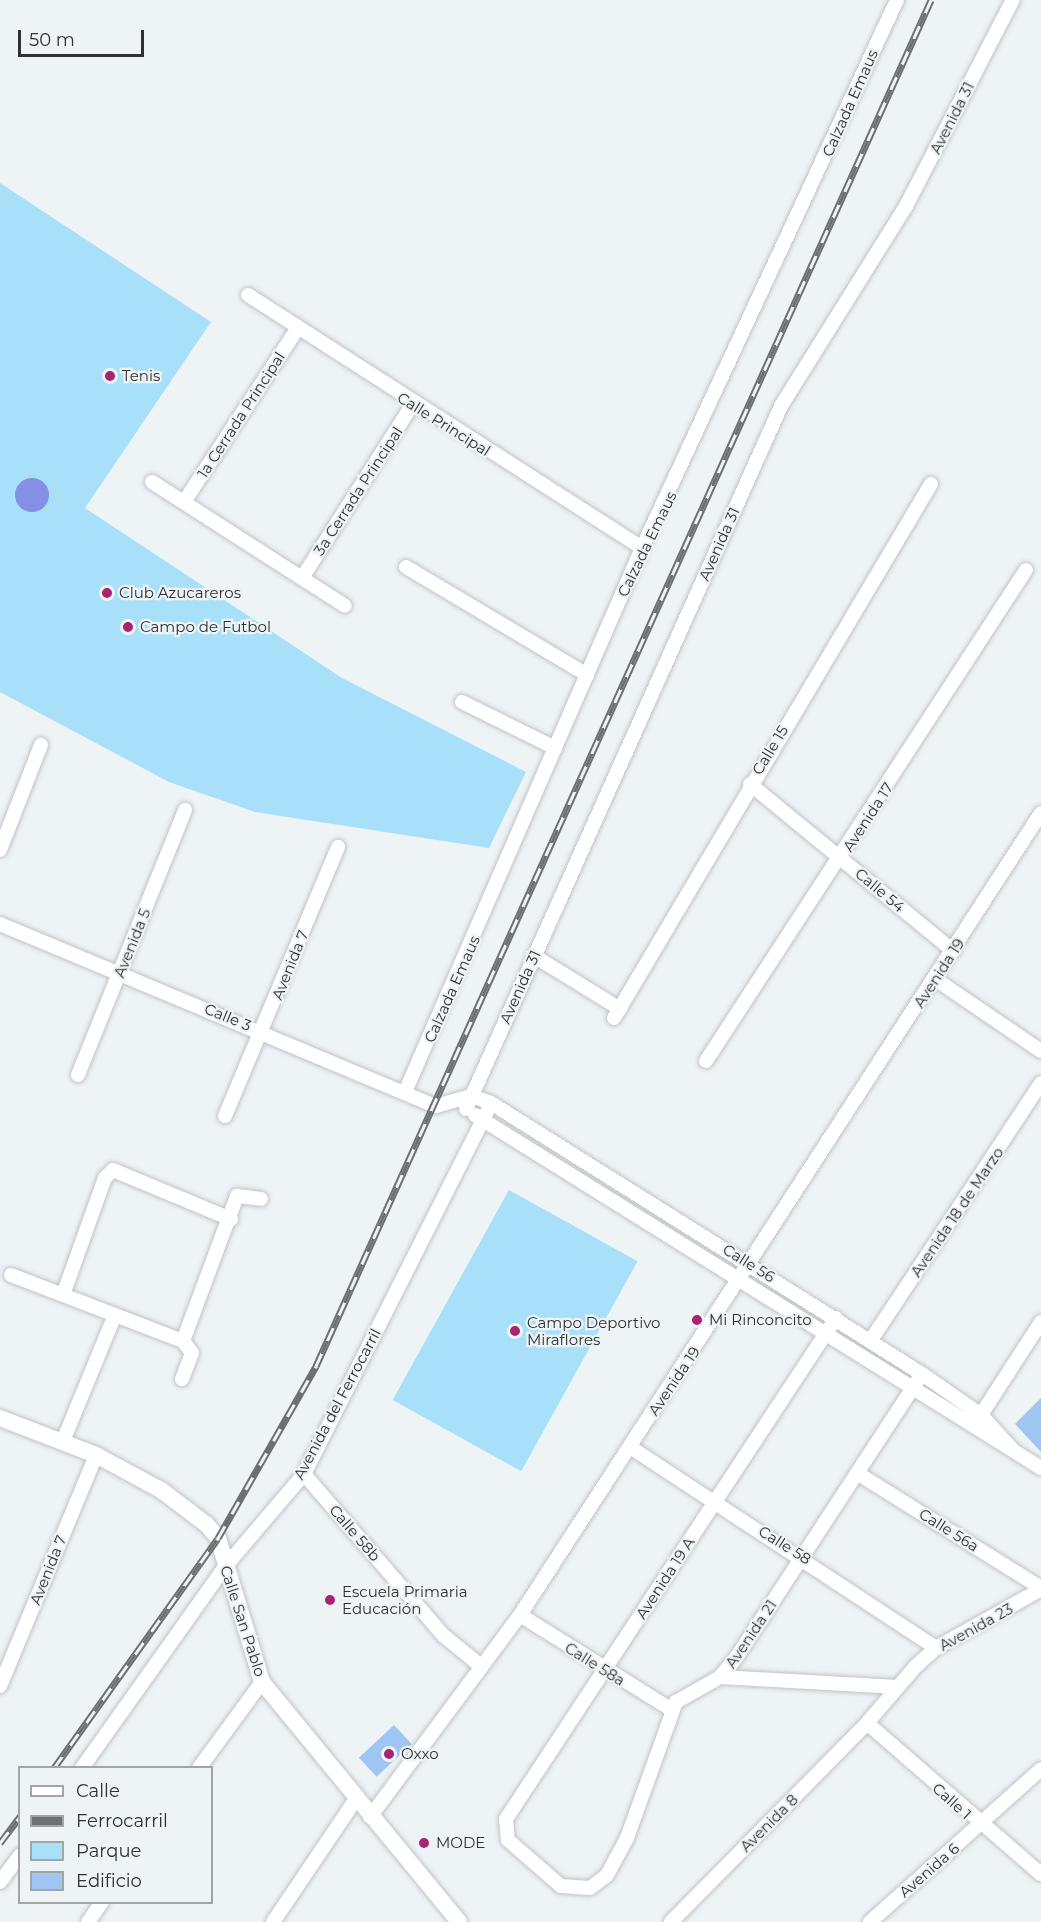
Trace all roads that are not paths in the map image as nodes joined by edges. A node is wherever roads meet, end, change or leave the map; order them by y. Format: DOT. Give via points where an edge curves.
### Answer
graph roads {
  1 [pos="897,0"];
  2 [pos="1013,0"];
  3 [pos="248,295"];
  4 [pos="298,328"];
  5 [pos="413,404"];
  6 [pos="152,482"];
  7 [pos="931,484"];
  8 [pos="184,502"];
  9 [pos="642,548"];
  10 [pos="406,567"];
  11 [pos="1026,570"];
  12 [pos="302,578"];
  13 [pos="345,606"];
  14 [pos="587,675"];
  15 [pos="462,702"];
  16 [pos="41,745"];
  17 [pos="555,748"];
  18 [pos="750,784"];
  19 [pos="185,810"];
  20 [pos="1041,813"];
  21 [pos="338,847"];
  22 [pos="0,850"];
  23 [pos="841,858"];
  24 [pos="0,924"];
  25 [pos="953,951"];
  26 [pos="534,956"];
  27 [pos="120,974"];
  28 [pos="935,979"];
  29 [pos="263,1031"];
  30 [pos="1041,1051"];
  31 [pos="706,1061"];
  32 [pos="78,1075"];
  33 [pos="1041,1083"];
  34 [pos="405,1092"];
  35 [pos="469,1103"];
  36 [pos="491,1103"];
  37 [pos="225,1116"];
  38 [pos="483,1120"];
  39 [pos="261,1199"];
  40 [pos="231,1219"];
  41 [pos="751,1265"];
  42 [pos="11,1275"];
  43 [pos="741,1281"];
  44 [pos="63,1295"];
  45 [pos="115,1315"];
  46 [pos="836,1318"];
  47 [pos="1041,1322"];
  48 [pos="825,1335"];
  49 [pos="872,1340"];
  50 [pos="183,1341"];
  51 [pos="922,1374"];
  52 [pos="182,1379"];
  53 [pos="912,1388"];
  54 [pos="981,1415"];
  55 [pos="0,1418"];
  56 [pos="972,1430"];
  57 [pos="63,1441"];
  58 [pos="630,1447"];
  59 [pos="1012,1449"];
  60 [pos="96,1455"];
  61 [pos="1041,1468"];
  62 [pos="857,1473"];
  63 [pos="304,1474"];
  64 [pos="714,1502"];
  65 [pos="802,1556"];
  66 [pos="224,1568"];
  67 [pos="1041,1588"];
  68 [pos="520,1616"];
  69 [pos="936,1648"];
  70 [pos="482,1667"];
  71 [pos="605,1671"];
  72 [pos="720,1677"];
  73 [pos="262,1682"];
  74 [pos="0,1686"];
  75 [pos="898,1687"];
  76 [pos="672,1710"];
  77 [pos="867,1723"];
  78 [pos="83,1766"];
  79 [pos="200,1766"];
  80 [pos="1041,1768"];
  81 [pos="356,1799"];
  82 [pos="370,1817"];
  83 [pos="980,1827"];
  84 [pos="18,1858"];
  85 [pos="1041,1874"];
  86 [pos="0,1882"];
  87 [pos="590,1888"];
  88 [pos="101,1904"];
  89 [pos="88,1922"];
  90 [pos="273,1922"];
  91 [pos="459,1922"];
  92 [pos="671,1922"];
  93 [pos="870,1922"];
  1 -- 9 [label="street, Calzada Emaus"];
  2 -- 26 [label="street, Avenida 31" via="906,206 781,406"];
  3 -- 4 [label="street, Calle Principal"];
  4 -- 5 [label="street, Calle Principal"];
  4 -- 8 [label="street, 1a Cerrada Principal"];
  5 -- 9 [label="street, Calle Principal"];
  5 -- 12 [label="street, 3a Cerrada Principal"];
  6 -- 8 [label="street"];
  7 -- 18 [label="street, Calle 15"];
  8 -- 12 [label="street"];
  9 -- 14 [label="street, Calzada Emaus"];
  10 -- 14 [label="street"];
  11 -- 23 [label="street, Avenida 17"];
  12 -- 13 [label="street"];
  14 -- 17 [label="street, Calzada Emaus"];
  15 -- 17 [label="street"];
  16 -- 22 [label="street"];
  17 -- 34 [label="street, Calzada Emaus"];
  18 -- 23 [label="street, Calle 54"];
  18 -- 26 [label="street, Calle 15" via="617,1014"];
  19 -- 27 [label="street, Avenida 5"];
  20 -- 25 [label="street, Avenida 19"];
  21 -- 29 [label="street, Avenida 7"];
  23 -- 25 [label="street, Calle 54"];
  23 -- 31 [label="street, Avenida 17"];
  24 -- 27 [label="street, Calle 3"];
  25 -- 28 [label="street, Avenida 19"];
  26 -- 35 [label="street, Avenida 31"];
  27 -- 29 [label="street, Calle 3"];
  27 -- 32 [label="street, Avenida 5"];
  28 -- 30 [label="street"];
  28 -- 41 [label="street, Avenida 19"];
  29 -- 34 [label="street, Calle 3"];
  29 -- 37 [label="street, Avenida 7"];
  33 -- 49 [label="street, Avenida 18 de Marzo"];
  34 -- 35 [label="street, Calle 3" via="436,1106 454,1100"];
  35 -- 36 [label="street, Calle 56"];
  35 -- 38 [label="street, Calle 56"];
  36 -- 38 [label="street, Avenida del Ferrocarril"];
  36 -- 41 [label="street, Calle 56"];
  38 -- 43 [label="street, Calle 56"];
  38 -- 63 [label="street, Avenida del Ferrocarril"];
  39 -- 40 [label="street" via="237,1196"];
  40 -- 44 [label="street" via="113,1170 105,1178"];
  40 -- 50 [label="street"];
  41 -- 43 [label="street, Avenida 19"];
  41 -- 46 [label="street, Calle 56"];
  42 -- 44 [label="street"];
  43 -- 48 [label="street, Calle 56"];
  43 -- 58 [label="street, Avenida 19"];
  44 -- 45 [label="street"];
  45 -- 50 [label="street"];
  45 -- 57 [label="street"];
  46 -- 48 [label="street, Avenida 19 A"];
  46 -- 49 [label="street, Calle 56"];
  47 -- 54 [label="street"];
  48 -- 53 [label="street, Calle 56"];
  48 -- 64 [label="street, Avenida 19 A"];
  49 -- 51 [label="street, Calle 56"];
  50 -- 52 [label="street" via="192,1353"];
  51 -- 53 [label="street, Avenida 21"];
  51 -- 54 [label="street, Calle 56"];
  53 -- 56 [label="street, Calle 56"];
  53 -- 62 [label="street, Avenida 21"];
  54 -- 56 [label="street"];
  54 -- 59 [label="street, Calle 56"];
  55 -- 57 [label="street, Calle San Pablo"];
  56 -- 59 [label="street, Calle 56"];
  57 -- 60 [label="street, Calle San Pablo"];
  58 -- 64 [label="street, Calle 58"];
  58 -- 68 [label="street, Avenida 19"];
  59 -- 61 [label="street, Calle 56"];
  60 -- 66 [label="street, Calle San Pablo" via="160,1490 206,1524 218,1538"];
  60 -- 74 [label="street, Avenida 7"];
  62 -- 65 [label="street, Avenida 21"];
  62 -- 67 [label="street, Calle 56a"];
  63 -- 66 [label="street, Avenida del Ferrocarril"];
  63 -- 70 [label="street, Calle 58b" via="443,1635"];
  64 -- 65 [label="street, Calle 58"];
  64 -- 71 [label="street, Avenida 19 A"];
  65 -- 69 [label="street, Calle 58"];
  65 -- 72 [label="street, Avenida 21"];
  66 -- 73 [label="street, Calle San Pablo"];
  66 -- 78 [label="street, Avenida del Ferrocarril"];
  67 -- 69 [label="street, Avenida 23"];
  68 -- 70 [label="street, Avenida 19"];
  68 -- 71 [label="street, Calle 58a"];
  69 -- 75 [label="street, Avenida 23"];
  70 -- 82 [label="street, Avenida 19"];
  71 -- 76 [label="street, Calle 58a"];
  71 -- 87 [label="street, Avenida 19 A" via="506,1819 508,1840 561,1886"];
  72 -- 75 [label="street"];
  72 -- 76 [label="street, Avenida 21" via="686,1694"];
  73 -- 79 [label="street"];
  73 -- 81 [label="street, Calle San Pablo"];
  75 -- 77 [label="street, Avenida 23"];
  76 -- 87 [label="street, Avenida 21" via="627,1838 606,1875"];
  77 -- 83 [label="street, Calle 1"];
  77 -- 92 [label="street, Avenida 8"];
  80 -- 83 [label="street, Avenida 6"];
  81 -- 82 [label="street, Calle San Pablo"];
  81 -- 90 [label="street"];
  82 -- 91 [label="street, Calle San Pablo"];
  83 -- 85 [label="street, Calle 1"];
  83 -- 93 [label="street, Avenida 6"];
  84 -- 86 [label="street"];
  88 -- 89 [label="street"];
}
